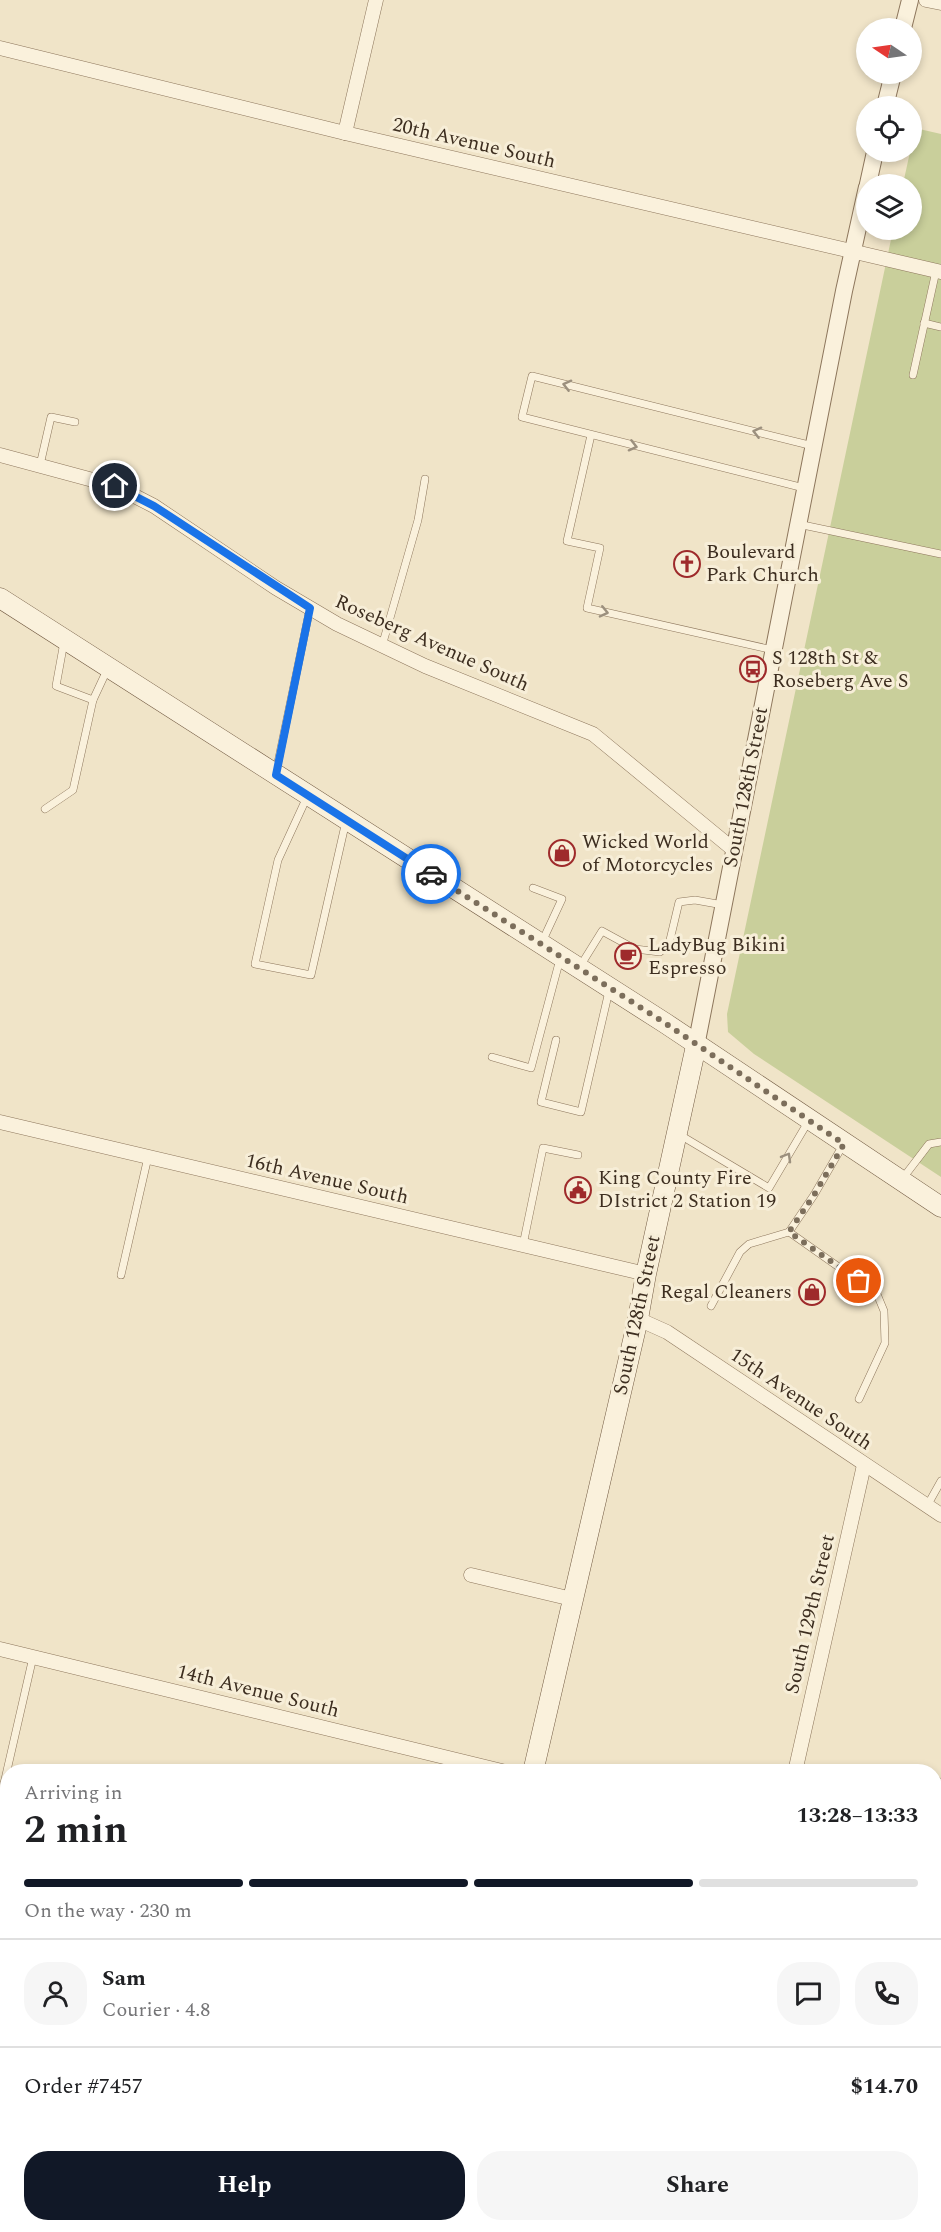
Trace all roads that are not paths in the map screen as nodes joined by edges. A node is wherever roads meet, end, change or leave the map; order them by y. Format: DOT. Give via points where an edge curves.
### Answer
graph roads {
  1 [pos="376,0"];
  2 [pos="910,0"];
  3 [pos="926,0"];
  4 [pos="941,3"];
  5 [pos="906,18"];
  6 [pos="0,48"];
  7 [pos="345,133"];
  8 [pos="856,234"];
  9 [pos="852,251"];
  10 [pos="939,272"];
  11 [pos="924,323"];
  12 [pos="941,327"];
  13 [pos="913,375"];
  14 [pos="75,422"];
  15 [pos="591,435"];
  16 [pos="813,446"];
  17 [pos="0,455"];
  18 [pos="40,465"];
  19 [pos="425,479"];
  20 [pos="805,488"];
  21 [pos="798,524"];
  22 [pos="941,554"];
  23 [pos="0,598"];
  24 [pos="310,608"];
  25 [pos="65,640"];
  26 [pos="382,646"];
  27 [pos="773,650"];
  28 [pos="108,667"];
  29 [pos="93,700"];
  30 [pos="276,775"];
  31 [pos="308,795"];
  32 [pos="45,809"];
  33 [pos="346,820"];
  34 [pos="734,850"];
  35 [pos="532,888"];
  36 [pos="723,905"];
  37 [pos="540,944"];
  38 [pos="560,957"];
  39 [pos="579,969"];
  40 [pos="610,988"];
  41 [pos="556,1040"];
  42 [pos="696,1046"];
  43 [pos="492,1057"];
  44 [pos="809,1121"];
  45 [pos="0,1122"];
  46 [pos="678,1134"];
  47 [pos="941,1142"];
  48 [pos="844,1144"];
  49 [pos="578,1155"];
  50 [pos="148,1157"];
  51 [pos="901,1181"];
  52 [pos="941,1207"];
  53 [pos="789,1232"];
  54 [pos="523,1245"];
  55 [pos="645,1274"];
  56 [pos="121,1275"];
  57 [pos="711,1306"];
  58 [pos="638,1319"];
  59 [pos="859,1399"];
  60 [pos="864,1465"];
  61 [pos="941,1481"];
  62 [pos="927,1506"];
  63 [pos="941,1515"];
  64 [pos="471,1575"];
  65 [pos="572,1599"];
  66 [pos="0,1649"];
  67 [pos="33,1657"];
  68 [pos="8,1764"];
  69 [pos="473,1764"];
  70 [pos="535,1764"];
  71 [pos="797,1764"];
  1 -- 7 [label="street"];
  2 -- 5 [label="street"];
  3 -- 4 [label="street"];
  6 -- 7 [label="street, 20th Avenue South"];
  7 -- 9 [label="street, 20th Avenue South"];
  8 -- 9 [label="street, South 128th Street"];
  9 -- 10 [label="street, 20th Avenue South"];
  9 -- 16 [label="street, South 128th Street"];
  10 -- 11 [label="lane"];
  11 -- 12 [label="lane"];
  11 -- 13 [label="lane"];
  14 -- 18 [label="lane" via="51,417"];
  16 -- 15 [label="lane, one-way" via="532,376 522,417"];
  15 -- 20 [label="lane, one-way"];
  15 -- 27 [label="lane, one-way" via="567,541 600,548 586,609"];
  16 -- 20 [label="street, South 128th Street"];
  17 -- 18 [label="street, Roseberg Avenue South"];
  18 -- 24 [label="street, Roseberg Avenue South" via="115,486 154,506"];
  19 -- 26 [label="lane" via="418,520"];
  20 -- 21 [label="street, South 128th Street"];
  21 -- 22 [label="lane"];
  21 -- 27 [label="street, South 128th Street"];
  23 -- 25 [label="main road"];
  24 -- 26 [label="street, Roseberg Avenue South"];
  24 -- 30 [label="lane"];
  25 -- 28 [label="main road"];
  25 -- 29 [label="lane" via="56,686"];
  26 -- 34 [label="street, Roseberg Avenue South" via="593,734"];
  27 -- 34 [label="street, South 128th Street"];
  28 -- 29 [label="lane"];
  28 -- 30 [label="main road"];
  29 -- 32 [label="lane" via="73,790"];
  30 -- 31 [label="main road"];
  31 -- 33 [label="main road"];
  31 -- 33 [label="lane" via="278,860 255,964 311,975"];
  33 -- 37 [label="main road"];
  34 -- 36 [label="street, South 128th Street"];
  35 -- 37 [label="lane" via="562,900"];
  36 -- 39 [label="lane" via="695,900 679,902 669,945 660,952 635,949 602,931"];
  36 -- 42 [label="street, South 128th Street"];
  37 -- 38 [label="main road"];
  38 -- 39 [label="main road"];
  38 -- 43 [label="lane" via="531,1068"];
  39 -- 40 [label="main road"];
  40 -- 41 [label="lane" via="581,1112 541,1102"];
  40 -- 42 [label="main road"];
  42 -- 44 [label="main road"];
  42 -- 46 [label="main road, South 128th Street"];
  46 -- 44 [label="lane, one-way" via="769,1188"];
  44 -- 48 [label="main road"];
  45 -- 50 [label="street, 16th Avenue South"];
  46 -- 55 [label="main road, South 128th Street"];
  47 -- 51 [label="lane" via="930,1144"];
  48 -- 51 [label="main road"];
  48 -- 53 [label="lane"];
  49 -- 54 [label="lane" via="543,1148"];
  50 -- 54 [label="street, 16th Avenue South"];
  50 -- 56 [label="lane"];
  51 -- 52 [label="main road"];
  53 -- 57 [label="lane" via="749,1244 740,1252"];
  53 -- 59 [label="lane" via="877,1294 885,1311 885,1343"];
  54 -- 55 [label="street, 16th Avenue South"];
  55 -- 58 [label="main road, South 128th Street"];
  58 -- 60 [label="street, 15th Avenue South" via="667,1332"];
  58 -- 65 [label="main road, South 128th Street"];
  60 -- 62 [label="street, 15th Avenue South"];
  60 -- 71 [label="street, South 129th Street"];
  61 -- 62 [label="lane"];
  62 -- 63 [label="street, 15th Avenue South"];
  64 -- 65 [label="street"];
  65 -- 70 [label="main road, South 128th Street"];
  66 -- 67 [label="street, 14th Avenue South"];
  67 -- 68 [label="lane"];
  67 -- 69 [label="street, 14th Avenue South"];
}
